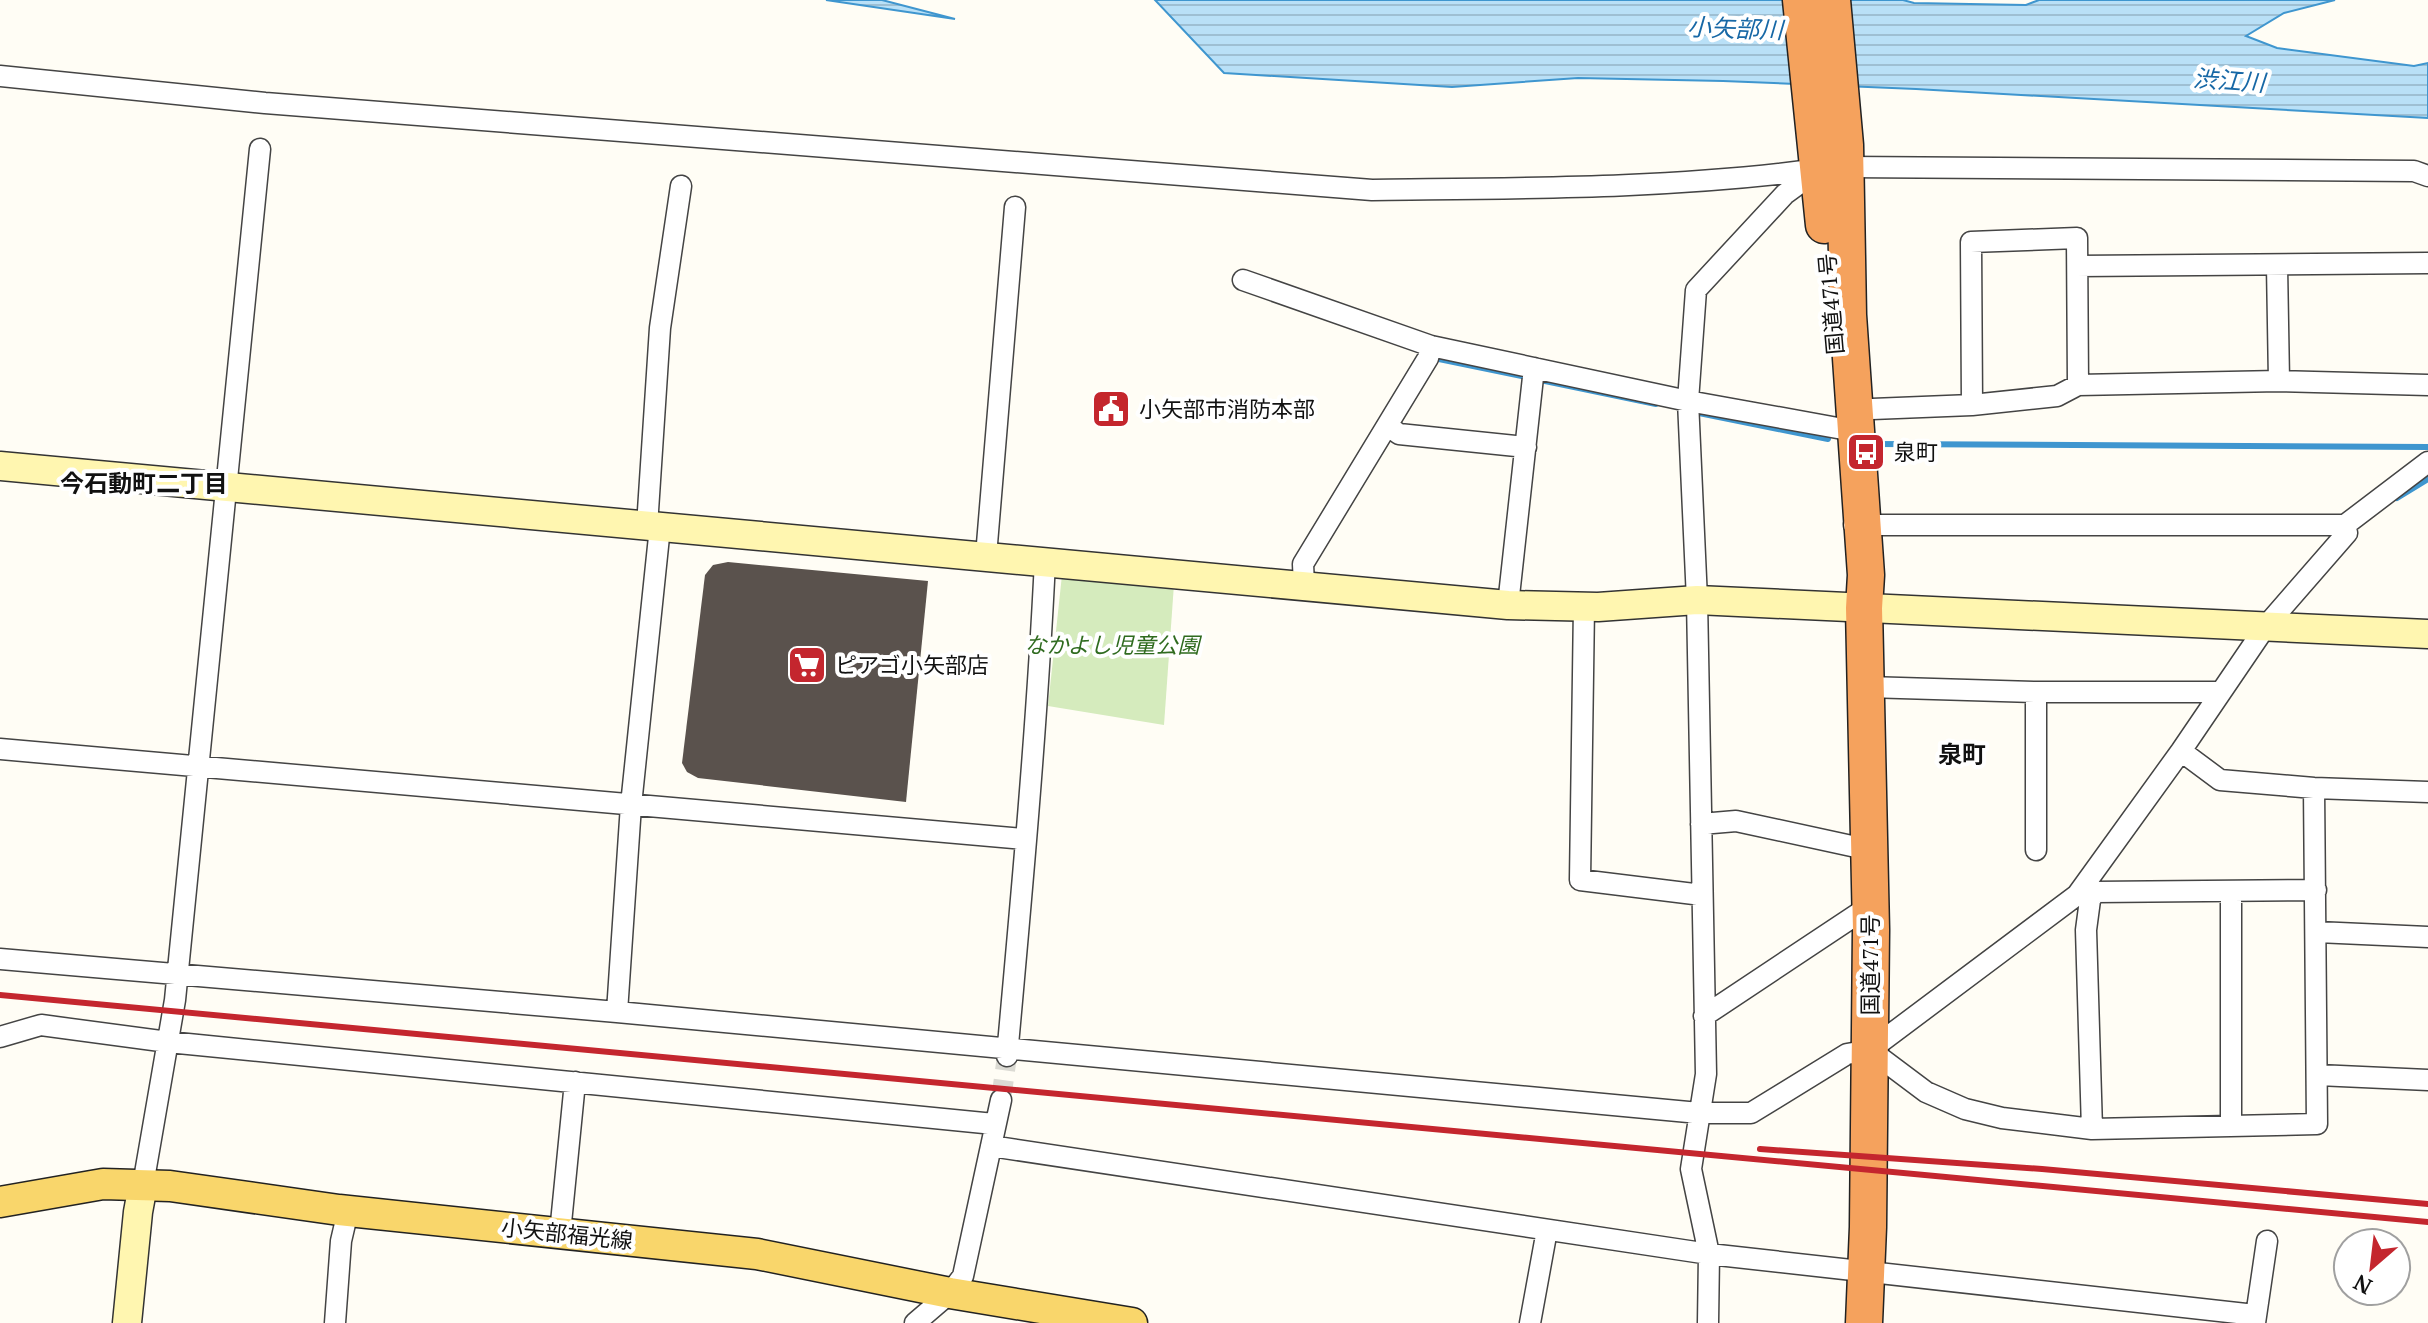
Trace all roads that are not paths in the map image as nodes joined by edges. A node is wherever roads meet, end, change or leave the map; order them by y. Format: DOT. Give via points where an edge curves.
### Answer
graph roads {
  1 [pos="1801,0"];
  2 [pos="1832,0"];
  3 [pos="0,76"];
  4 [pos="260,149"];
  5 [pos="1831,157"];
  6 [pos="2428,176"];
  7 [pos="681,186"];
  8 [pos="1015,207"];
  9 [pos="2428,263"];
  10 [pos="2078,266"];
  11 [pos="2277,266"];
  12 [pos="1243,280"];
  13 [pos="1431,346"];
  14 [pos="1534,368"];
  15 [pos="2279,381"];
  16 [pos="2078,385"];
  17 [pos="2428,385"];
  18 [pos="1688,401"];
  19 [pos="1972,405"];
  20 [pos="1847,420"];
  21 [pos="1388,426"];
  22 [pos="1526,447"];
  23 [pos="2428,462"];
  24 [pos="0,466"];
  25 [pos="226,488"];
  26 [pos="1856,525"];
  27 [pos="2345,525"];
  28 [pos="654,526"];
  29 [pos="986,556"];
  30 [pos="1045,561"];
  31 [pos="1304,585"];
  32 [pos="1697,600"];
  33 [pos="1508,605"];
  34 [pos="1584,606"];
  35 [pos="1864,608"];
  36 [pos="2266,626"];
  37 [pos="2428,634"];
  38 [pos="1867,687"];
  39 [pos="2036,692"];
  40 [pos="2221,692"];
  41 [pos="0,749"];
  42 [pos="2181,751"];
  43 [pos="199,767"];
  44 [pos="2314,788"];
  45 [pos="2428,792"];
  46 [pos="631,805"];
  47 [pos="1701,824"];
  48 [pos="1024,839"];
  49 [pos="1870,850"];
  50 [pos="2036,850"];
  51 [pos="2316,890"];
  52 [pos="2231,891"];
  53 [pos="1702,895"];
  54 [pos="1871,905"];
  55 [pos="2317,932"];
  56 [pos="2428,937"];
  57 [pos="0,959"];
  58 [pos="176,976"];
  59 [pos="617,1012"];
  60 [pos="1704,1016"];
  61 [pos="0,1037"];
  62 [pos="168,1042"];
  63 [pos="1870,1050"];
  64 [pos="1007,1052"];
  65 [pos="2318,1075"];
  66 [pos="2428,1080"];
  67 [pos="575,1082"];
  68 [pos="1001,1100"];
  69 [pos="1699,1113"];
  70 [pos="994,1124"];
  71 [pos="2231,1126"];
  72 [pos="2092,1129"];
  73 [pos="991,1146"];
  74 [pos="143,1185"];
  75 [pos="0,1202"];
  76 [pos="348,1211"];
  77 [pos="1547,1230"];
  78 [pos="560,1233"];
  79 [pos="2267,1241"];
  80 [pos="1709,1254"];
  81 [pos="1865,1274"];
  82 [pos="950,1293"];
  83 [pos="2255,1319"];
  84 [pos="127,1323"];
  85 [pos="335,1323"];
  86 [pos="915,1323"];
  87 [pos="1132,1323"];
  88 [pos="1530,1323"];
  89 [pos="1708,1323"];
  90 [pos="1864,1323"];
  1 -- 5 [label="highway, 国道471号"];
  2 -- 5 [label="highway, 国道471号"];
  3 -- 5 [label="street" via="265,103 1372,190 1746,179"];
  4 -- 25 [label="street"];
  5 -- 6 [label="street" via="2414,171"];
  5 -- 18 [label="street" via="1785,194 1696,290"];
  5 -- 20 [label="highway, 国道471号"];
  7 -- 28 [label="street" via="660,328"];
  8 -- 29 [label="street"];
  9 -- 11 [label="street"];
  10 -- 11 [label="street"];
  10 -- 16 [label="street"];
  10 -- 19 [label="street" via="2077,238 1971,242"];
  11 -- 15 [label="street"];
  12 -- 13 [label="street"];
  13 -- 14 [label="street"];
  13 -- 21 [label="street"];
  14 -- 18 [label="street"];
  14 -- 22 [label="street"];
  15 -- 16 [label="street"];
  15 -- 17 [label="street"];
  16 -- 19 [label="street" via="2057,396"];
  18 -- 20 [label="street"];
  18 -- 32 [label="street"];
  19 -- 20 [label="street"];
  20 -- 26 [label="highway, 国道471号"];
  21 -- 22 [label="street" via="1399,434"];
  21 -- 31 [label="street" via="1303,564"];
  22 -- 33 [label="street"];
  23 -- 27 [label="street"];
  24 -- 25 [label="street"];
  25 -- 28 [label="street"];
  25 -- 43 [label="street"];
  26 -- 27 [label="street"];
  26 -- 35 [label="highway, 国道471号" via="1855,574"];
  27 -- 36 [label="street" via="2347,533"];
  28 -- 29 [label="street"];
  28 -- 46 [label="street"];
  29 -- 30 [label="street"];
  30 -- 31 [label="street"];
  30 -- 48 [label="street" via="1038,713"];
  31 -- 33 [label="street"];
  32 -- 34 [label="street"];
  32 -- 35 [label="street"];
  32 -- 47 [label="street"];
  33 -- 34 [label="street"];
  34 -- 53 [label="street" via="1580,880"];
  35 -- 36 [label="street"];
  35 -- 38 [label="highway, 国道471号"];
  36 -- 37 [label="street"];
  36 -- 40 [label="street"];
  38 -- 39 [label="street"];
  38 -- 49 [label="highway, 国道471号"];
  39 -- 40 [label="street"];
  39 -- 50 [label="street"];
  40 -- 42 [label="street"];
  41 -- 43 [label="street"];
  42 -- 44 [label="street" via="2220,780"];
  42 -- 63 [label="street" via="2077,895"];
  43 -- 46 [label="street"];
  43 -- 58 [label="street"];
  44 -- 45 [label="street"];
  44 -- 51 [label="street"];
  46 -- 48 [label="street"];
  46 -- 59 [label="street"];
  47 -- 49 [label="street" via="1736,821"];
  47 -- 53 [label="street"];
  48 -- 64 [label="street"];
  49 -- 54 [label="highway, 国道471号"];
  51 -- 52 [label="street"];
  51 -- 55 [label="street"];
  52 -- 71 [label="street"];
  52 -- 72 [label="street" via="2095,892 2090,900 2086,930"];
  53 -- 60 [label="street"];
  54 -- 60 [label="street"];
  54 -- 63 [label="highway, 国道471号"];
  55 -- 56 [label="street"];
  55 -- 65 [label="street"];
  57 -- 58 [label="street"];
  58 -- 59 [label="street"];
  58 -- 62 [label="street"];
  59 -- 64 [label="street"];
  60 -- 69 [label="street" via="1706,1074"];
  61 -- 62 [label="street" via="41,1025"];
  62 -- 67 [label="street"];
  62 -- 74 [label="street"];
  63 -- 69 [label="street" via="1847,1054 1751,1113"];
  63 -- 72 [label="street" via="1926,1092 1965,1109"];
  63 -- 81 [label="highway, 国道471号"];
  64 -- 69 [label="street"];
  65 -- 66 [label="street"];
  65 -- 71 [label="street" via="2317,1124"];
  67 -- 70 [label="street"];
  67 -- 78 [label="street"];
  68 -- 70 [label="street"];
  69 -- 80 [label="street" via="1691,1169"];
  70 -- 73 [label="street"];
  71 -- 72 [label="street"];
  73 -- 77 [label="street"];
  73 -- 82 [label="street" via="963,1276"];
  74 -- 75 [label="main road, 小矢部福光線" via="103,1184"];
  74 -- 76 [label="main road, 小矢部福光線"];
  74 -- 84 [label="street"];
  76 -- 78 [label="main road, 小矢部福光線"];
  76 -- 85 [label="street"];
  77 -- 80 [label="street"];
  77 -- 88 [label="street"];
  78 -- 82 [label="main road, 小矢部福光線" via="757,1254"];
  79 -- 83 [label="street"];
  80 -- 81 [label="street"];
  80 -- 89 [label="street"];
  81 -- 83 [label="street"];
  81 -- 90 [label="highway, 国道471号"];
  82 -- 86 [label="street"];
  82 -- 87 [label="main road, 小矢部福光線"];
}
